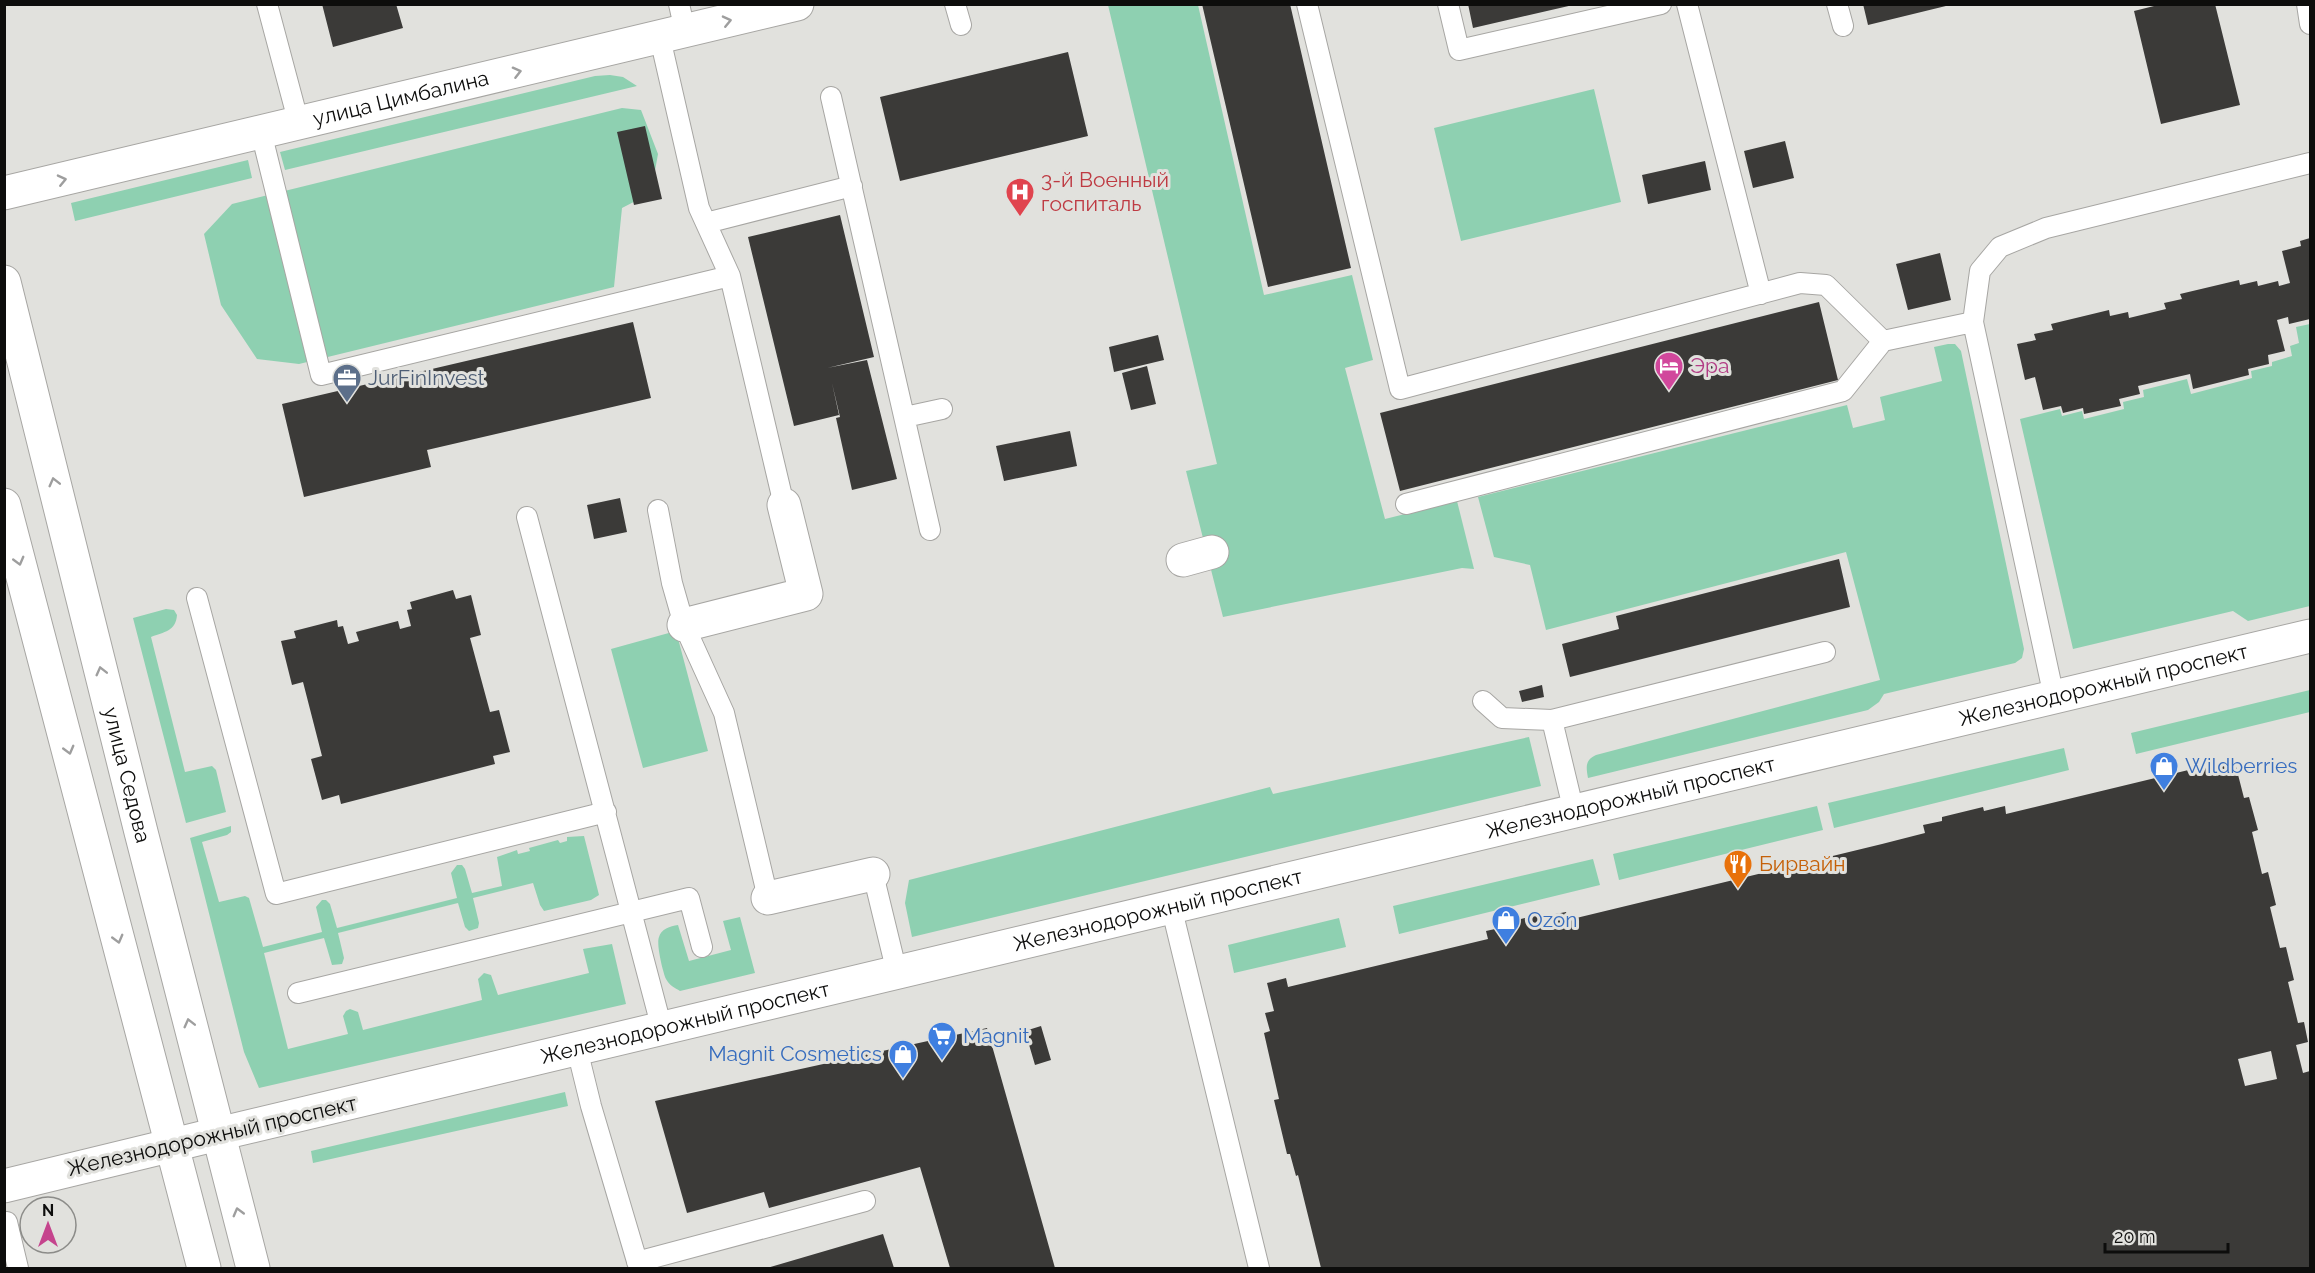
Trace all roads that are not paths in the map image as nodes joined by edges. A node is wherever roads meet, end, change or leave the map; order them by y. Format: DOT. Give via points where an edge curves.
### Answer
graph roads {
  1 [pos="267,4"];
  2 [pos="797,4"];
  3 [pos="955,4"];
  4 [pos="1307,4"];
  5 [pos="1448,4"];
  6 [pos="1661,4"];
  7 [pos="1687,4"];
  8 [pos="1837,4"];
  9 [pos="2307,4"];
  10 [pos="675,24"];
  11 [pos="2310,24"];
  12 [pos="960,25"];
  13 [pos="1842,26"];
  14 [pos="831,97"];
  15 [pos="299,124"];
  16 [pos="261,132"];
  17 [pos="2310,163"];
  18 [pos="852,186"];
  19 [pos="4,193"];
  20 [pos="706,223"];
  21 [pos="730,276"];
  22 [pos="4,282"];
  23 [pos="1761,294"];
  24 [pos="1973,322"];
  25 [pos="1883,341"];
  26 [pos="942,409"];
  27 [pos="905,417"];
  28 [pos="1406,504"];
  29 [pos="4,505"];
  30 [pos="784,506"];
  31 [pos="657,510"];
  32 [pos="527,517"];
  33 [pos="930,530"];
  34 [pos="197,598"];
  35 [pos="684,625"];
  36 [pos="2310,636"];
  37 [pos="1825,652"];
  38 [pos="2054,697"];
  39 [pos="1483,701"];
  40 [pos="1552,720"];
  41 [pos="606,812"];
  42 [pos="1574,812"];
  43 [pos="873,874"];
  44 [pos="768,898"];
  45 [pos="1171,906"];
  46 [pos="632,912"];
  47 [pos="702,947"];
  48 [pos="897,973"];
  49 [pos="298,993"];
  50 [pos="662,1029"];
  51 [pos="577,1049"];
  52 [pos="218,1134"];
  53 [pos="172,1146"];
  54 [pos="4,1186"];
  55 [pos="865,1201"];
  56 [pos="7,1222"];
  57 [pos="638,1266"];
  58 [pos="18,1269"];
  59 [pos="204,1269"];
  60 [pos="253,1269"];
  61 [pos="1259,1269"];
  1 -- 15 [label="lane"];
  10 -- 2 [label="street, улица Цимбалина, one-way"];
  3 -- 12 [label="lane"];
  4 -- 23 [label="lane" via="1400,389"];
  5 -- 6 [label="lane" via="1459,50"];
  7 -- 23 [label="lane"];
  8 -- 13 [label="lane"];
  9 -- 11 [label="lane"];
  15 -- 10 [label="street, улица Цимбалина, one-way"];
  10 -- 20 [label="lane" via="699,208"];
  14 -- 18 [label="lane"];
  15 -- 16 [label="street, улица Цимбалина"];
  19 -- 16 [label="street, улица Цимбалина, one-way"];
  16 -- 21 [label="lane" via="321,375"];
  17 -- 24 [label="lane" via="2046,228 2000,247 1980,272"];
  18 -- 20 [label="lane"];
  18 -- 27 [label="lane"];
  20 -- 21 [label="lane"];
  21 -- 30 [label="lane"];
  52 -- 22 [label="street, улица Седова, one-way"];
  23 -- 25 [label="lane" via="1800,283 1826,285"];
  24 -- 25 [label="lane"];
  24 -- 38 [label="lane"];
  25 -- 28 [label="lane" via="1843,391"];
  26 -- 27 [label="lane"];
  27 -- 33 [label="lane"];
  29 -- 53 [label="street, one-way"];
  30 -- 35 [label="street" via="806,594"];
  31 -- 35 [label="lane"];
  32 -- 41 [label="lane"];
  34 -- 41 [label="lane" via="276,894"];
  35 -- 44 [label="lane" via="724,713"];
  36 -- 38 [label="street, Железнодорожный проспект"];
  37 -- 40 [label="lane"];
  38 -- 42 [label="street, Железнодорожный проспект"];
  39 -- 40 [label="lane" via="1502,718"];
  40 -- 42 [label="lane"];
  41 -- 46 [label="lane"];
  42 -- 45 [label="street, Железнодорожный проспект"];
  43 -- 44 [label="street"];
  43 -- 48 [label="lane"];
  45 -- 48 [label="street, Железнодорожный проспект"];
  45 -- 61 [label="lane"];
  46 -- 47 [label="lane" via="689,898"];
  46 -- 49 [label="lane"];
  46 -- 50 [label="lane"];
  48 -- 50 [label="street, Железнодорожный проспект"];
  50 -- 51 [label="street, Железнодорожный проспект"];
  51 -- 52 [label="street, Железнодорожный проспект"];
  51 -- 57 [label="lane"];
  52 -- 53 [label="street, Железнодорожный проспект"];
  60 -- 52 [label="street, улица Седова, one-way"];
  53 -- 54 [label="street, Железнодорожный проспект"];
  53 -- 59 [label="street"];
  55 -- 57 [label="lane"];
  56 -- 58 [label="lane"];
}
